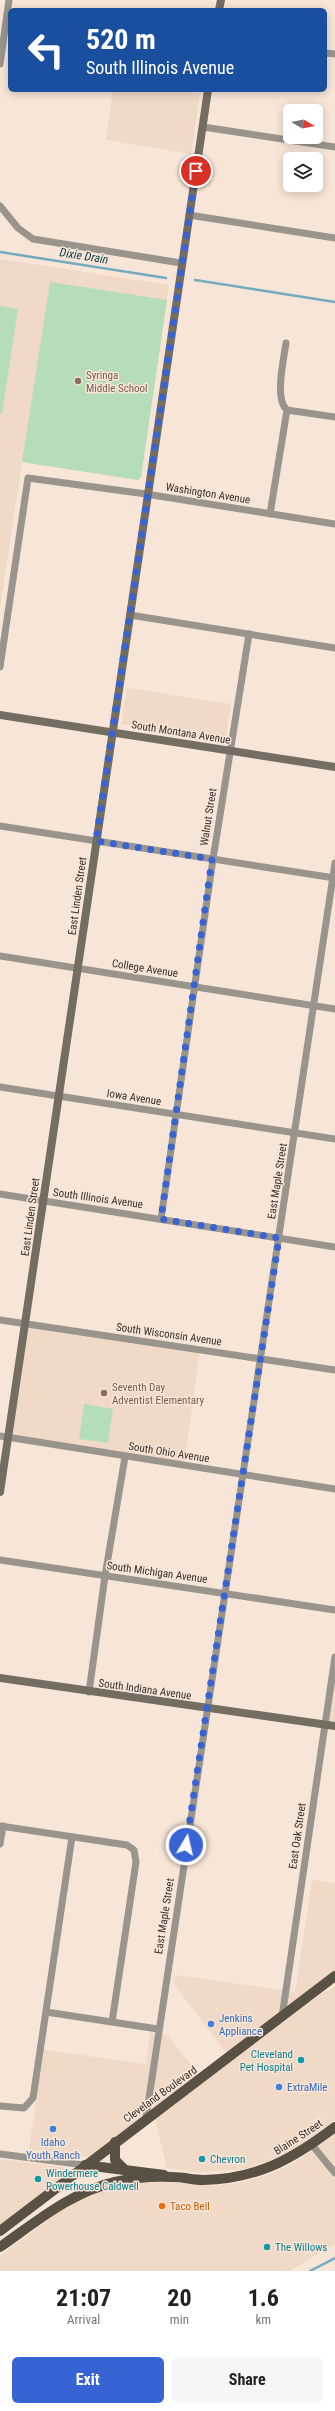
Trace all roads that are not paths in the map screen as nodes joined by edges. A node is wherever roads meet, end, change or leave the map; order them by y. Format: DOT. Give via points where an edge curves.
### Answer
graph roads {
  1 [pos="9,0"];
  2 [pos="1,52"];
  3 [pos="0,64"];
  4 [pos="208,92"];
  5 [pos="203,127"];
  6 [pos="335,147"];
  7 [pos="0,206"];
  8 [pos="189,215"];
  9 [pos="335,238"];
  10 [pos="181,263"];
  11 [pos="286,343"];
  12 [pos="285,408"];
  13 [pos="335,417"];
  14 [pos="146,494"];
  15 [pos="270,514"];
  16 [pos="335,524"];
  17 [pos="130,615"];
  18 [pos="249,634"];
  19 [pos="335,648"];
  20 [pos="0,667"];
  21 [pos="0,715"];
  22 [pos="112,732"];
  23 [pos="230,750"];
  24 [pos="335,767"];
  25 [pos="0,826"];
  26 [pos="96,841"];
  27 [pos="212,859"];
  28 [pos="335,863"];
  29 [pos="334,878"];
  30 [pos="0,956"];
  31 [pos="78,968"];
  32 [pos="195,987"];
  33 [pos="314,1005"];
  34 [pos="335,1009"];
  35 [pos="0,1087"];
  36 [pos="59,1096"];
  37 [pos="177,1115"];
  38 [pos="295,1133"];
  39 [pos="335,1139"];
  40 [pos="0,1194"];
  41 [pos="43,1201"];
  42 [pos="161,1219"];
  43 [pos="279,1238"];
  44 [pos="335,1247"];
  45 [pos="0,1320"];
  46 [pos="25,1324"];
  47 [pos="261,1359"];
  48 [pos="335,1370"];
  49 [pos="4,1437"];
  50 [pos="125,1457"];
  51 [pos="244,1475"];
  52 [pos="335,1489"];
  53 [pos="0,1492"];
  54 [pos="0,1560"];
  55 [pos="105,1576"];
  56 [pos="226,1593"];
  57 [pos="335,1610"];
  58 [pos="335,1658"];
  59 [pos="0,1678"];
  60 [pos="89,1692"];
  61 [pos="208,1709"];
  62 [pos="325,1725"];
  63 [pos="335,1726"];
  64 [pos="1,1826"];
  65 [pos="72,1837"];
  66 [pos="0,1844"];
  67 [pos="335,1976"];
  68 [pos="46,2012"];
  69 [pos="282,2017"];
  70 [pos="112,2022"];
  71 [pos="158,2029"];
  72 [pos="0,2106"];
  73 [pos="146,2118"];
  74 [pos="335,2127"];
  75 [pos="114,2142"];
  76 [pos="312,2145"];
  77 [pos="0,2154"];
  78 [pos="85,2165"];
  79 [pos="124,2169"];
  80 [pos="335,2173"];
  81 [pos="171,2177"];
  82 [pos="0,2231"];
  83 [pos="0,2247"];
  1 -- 2 [label="street"];
  2 -- 3 [label="street"];
  4 -- 5 [label="main road, East Linden Street"];
  5 -- 6 [label="street"];
  5 -- 8 [label="main road, East Linden Street"];
  7 -- 10 [label="street" via="18,228 33,239"];
  8 -- 9 [label="street"];
  8 -- 10 [label="main road, East Linden Street"];
  10 -- 14 [label="main road, East Linden Street"];
  11 -- 12 [label="street" via="280,397"];
  12 -- 13 [label="street"];
  12 -- 15 [label="street"];
  14 -- 15 [label="street, Washington Avenue"];
  14 -- 17 [label="main road, East Linden Street"];
  14 -- 20 [label="street, Washington Avenue" via="28,478"];
  15 -- 16 [label="street, Washington Avenue"];
  17 -- 18 [label="street"];
  17 -- 22 [label="main road, East Linden Street"];
  18 -- 19 [label="street"];
  18 -- 23 [label="street, Walnut Street"];
  21 -- 22 [label="main road, South Montana Avenue"];
  22 -- 23 [label="main road, South Montana Avenue"];
  22 -- 26 [label="main road, East Linden Street"];
  23 -- 24 [label="main road, South Montana Avenue"];
  23 -- 27 [label="street, Walnut Street"];
  25 -- 26 [label="street"];
  26 -- 27 [label="street"];
  26 -- 31 [label="main road, East Linden Street"];
  27 -- 29 [label="street"];
  27 -- 32 [label="street, Walnut Street"];
  28 -- 29 [label="street, East Maple Street"];
  29 -- 33 [label="street, East Maple Street"];
  30 -- 31 [label="street, College Avenue"];
  31 -- 32 [label="street, College Avenue"];
  31 -- 36 [label="main road, East Linden Street"];
  32 -- 33 [label="street, College Avenue"];
  32 -- 37 [label="street, Walnut Street"];
  33 -- 34 [label="street, College Avenue"];
  33 -- 38 [label="street, East Maple Street"];
  35 -- 36 [label="street, Iowa Avenue"];
  36 -- 37 [label="street, Iowa Avenue"];
  36 -- 41 [label="main road, East Linden Street"];
  37 -- 38 [label="street, Iowa Avenue"];
  37 -- 42 [label="street, Walnut Street"];
  38 -- 39 [label="street, Iowa Avenue"];
  38 -- 43 [label="street, East Maple Street"];
  40 -- 41 [label="street, South Illinois Avenue"];
  41 -- 42 [label="street, South Illinois Avenue"];
  41 -- 46 [label="main road, East Linden Street"];
  42 -- 43 [label="street, South Illinois Avenue"];
  43 -- 44 [label="street, South Illinois Avenue"];
  43 -- 47 [label="street, East Maple Street"];
  45 -- 46 [label="street, South Wisconsin Avenue"];
  46 -- 47 [label="street, South Wisconsin Avenue"];
  46 -- 49 [label="main road, East Linden Street"];
  47 -- 48 [label="street, South Wisconsin Avenue"];
  47 -- 51 [label="street, East Maple Street"];
  49 -- 50 [label="street, South Ohio Avenue"];
  49 -- 53 [label="main road, East Linden Street"];
  50 -- 51 [label="street, South Ohio Avenue"];
  50 -- 55 [label="street"];
  51 -- 52 [label="street, South Ohio Avenue"];
  51 -- 56 [label="street, East Maple Street"];
  54 -- 55 [label="street, South Michigan Avenue"];
  55 -- 56 [label="street, South Michigan Avenue"];
  55 -- 60 [label="street"];
  56 -- 57 [label="street, South Michigan Avenue"];
  56 -- 61 [label="street, East Maple Street"];
  58 -- 62 [label="street, East Oak Street"];
  59 -- 60 [label="main road, South Indiana Avenue"];
  60 -- 61 [label="main road, South Indiana Avenue"];
  61 -- 62 [label="main road, South Indiana Avenue"];
  61 -- 71 [label="street, East Maple Street"];
  62 -- 63 [label="main road, South Indiana Avenue"];
  62 -- 69 [label="street, East Oak Street"];
  64 -- 65 [label="street"];
  64 -- 66 [label="street"];
  65 -- 68 [label="street"];
  65 -- 70 [label="street" via="127,1845 136,1853"];
  67 -- 69 [label="main road, Cleveland Boulevard"];
  68 -- 70 [label="street"];
  68 -- 72 [label="street" via="31,2102 20,2109"];
  69 -- 73 [label="main road, Cleveland Boulevard"];
  70 -- 71 [label="street"];
  71 -- 73 [label="street, East Maple Street"];
  73 -- 75 [label="main road, Cleveland Boulevard"];
  74 -- 76 [label="main road, Blaine Street"];
  75 -- 78 [label="main road, Cleveland Boulevard"];
  75 -- 79 [label="main road" via="115,2160"];
  76 -- 80 [label="street"];
  76 -- 81 [label="main road, Blaine Street" via="274,2166 241,2176 202,2180"];
  77 -- 78 [label="street"];
  78 -- 79 [label="main road"];
  78 -- 82 [label="main road, Cleveland Boulevard"];
  79 -- 81 [label="main road" via="155,2172"];
  81 -- 83 [label="main road, Blaine Street" via="116,2182 89,2190 60,2205"];
}
